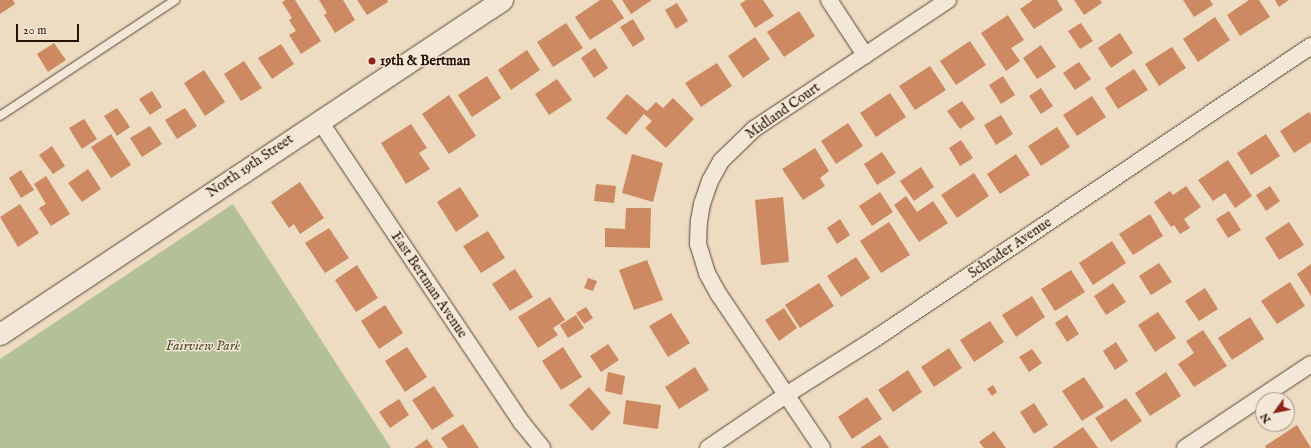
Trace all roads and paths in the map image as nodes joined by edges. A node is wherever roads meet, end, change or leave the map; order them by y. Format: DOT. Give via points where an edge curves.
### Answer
graph roads {
  1 [pos="175,0"];
  2 [pos="502,0"];
  3 [pos="829,0"];
  4 [pos="948,0"];
  5 [pos="1311,46"];
  6 [pos="865,54"];
  7 [pos="0,116"];
  8 [pos="319,120"];
  9 [pos="0,334"];
  10 [pos="1311,364"];
  11 [pos="786,395"];
  12 [pos="542,448"];
  13 [pos="708,448"];
  14 [pos="822,448"];
  15 [pos="1185,448"];
  1 -- 7 [label="lane"];
  2 -- 8 [label="street, North 19th Street"];
  3 -- 6 [label="street"];
  4 -- 6 [label="street, Midland Court"];
  5 -- 11 [label="street, Schrader Avenue" via="873,340"];
  6 -- 11 [label="street, Midland Court" via="754,128 741,141 721,162 710,181 698,221 698,244 707,273"];
  8 -- 9 [label="street, North 19th Street"];
  8 -- 12 [label="street, East Bertman Avenue"];
  10 -- 15 [label="street"];
  11 -- 13 [label="street, Schrader Avenue"];
  11 -- 14 [label="street, Midland Court"];
}
